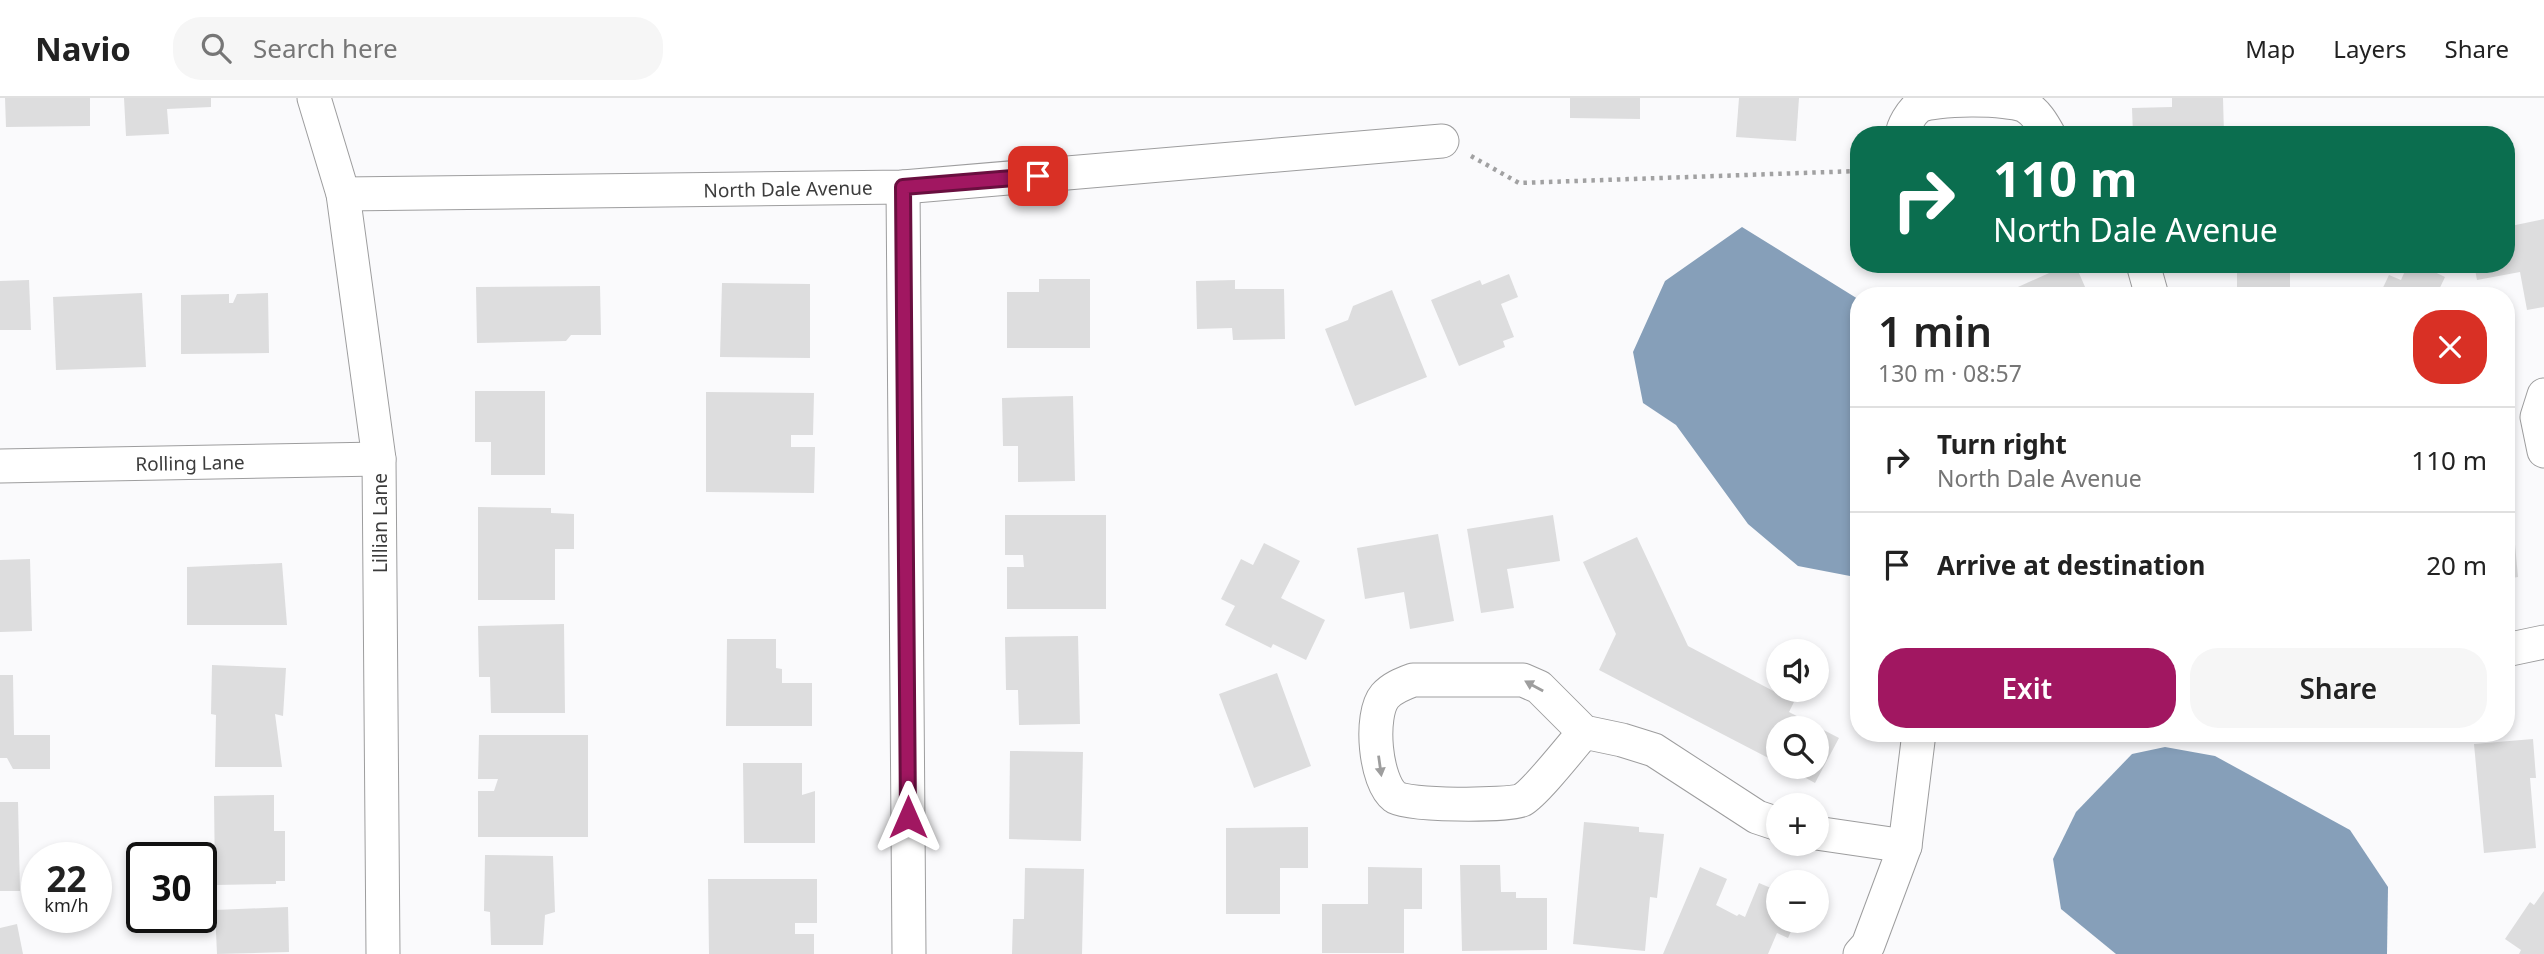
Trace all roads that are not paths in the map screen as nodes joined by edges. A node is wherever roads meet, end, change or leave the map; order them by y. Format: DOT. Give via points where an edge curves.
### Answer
graph roads {
  1 [pos="314,98"];
  2 [pos="1905,126"];
  3 [pos="2044,126"];
  4 [pos="1442,141"];
  5 [pos="903,187"];
  6 [pos="343,194"];
  7 [pos="2544,395"];
  8 [pos="2544,450"];
  9 [pos="379,459"];
  10 [pos="0,466"];
  11 [pos="2544,642"];
  12 [pos="2515,648"];
  13 [pos="1584,732"];
  14 [pos="1918,742"];
  15 [pos="1766,820"];
  16 [pos="1829,835"];
  17 [pos="1905,846"];
  18 [pos="383,954"];
  19 [pos="909,954"];
  20 [pos="1860,954"];
  1 -- 6 [label="street, Lillian Lane"];
  2 -- 3 [label="street" via="1919,107 1933,102 2012,101 2027,107"];
  4 -- 5 [label="street, North Dale Avenue"];
  5 -- 6 [label="street, North Dale Avenue"];
  5 -- 19 [label="street"];
  6 -- 9 [label="street, Lillian Lane"];
  7 -- 8 [label="street" via="2537,417"];
  9 -- 10 [label="street, Rolling Lane"];
  9 -- 18 [label="street, Lillian Lane"];
  11 -- 12 [label="street"];
  13 -- 13 [label="street, one-way" via="1539,687 1523,680 1413,680 1383,698 1377,717 1379,771 1396,799 1506,804 1524,799"];
  13 -- 15 [label="street" via="1654,750"];
  14 -- 17 [label="street"];
  16 -- 17 [label="street"];
  17 -- 20 [label="street" via="1868,945"];
}
